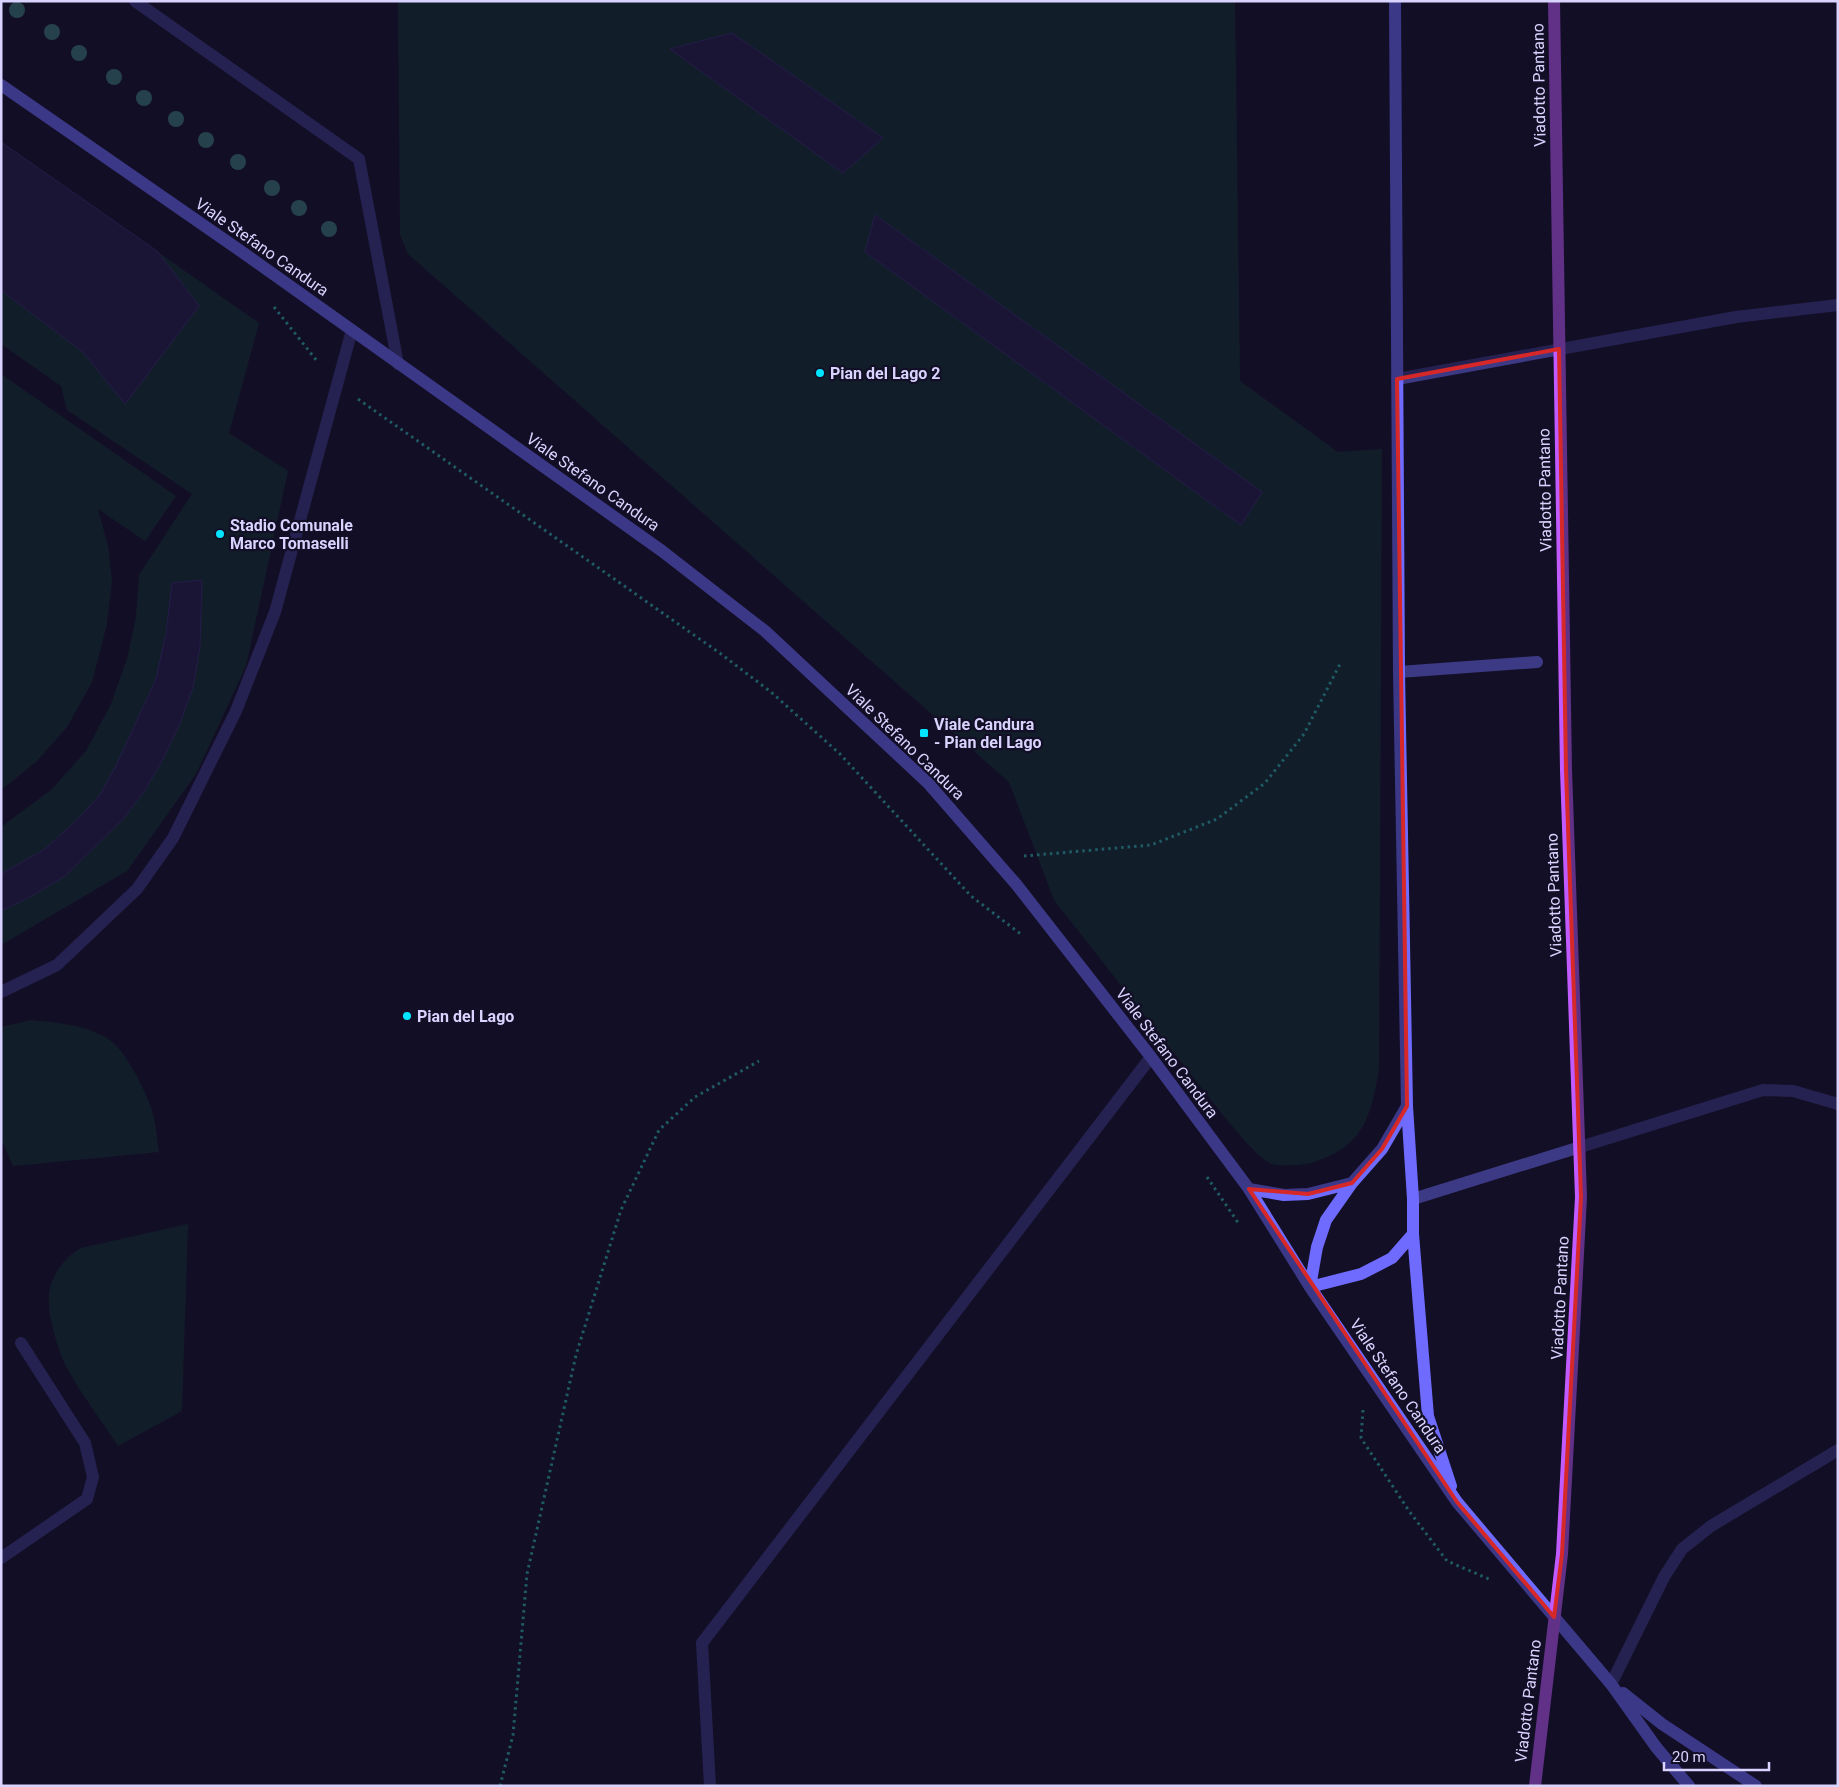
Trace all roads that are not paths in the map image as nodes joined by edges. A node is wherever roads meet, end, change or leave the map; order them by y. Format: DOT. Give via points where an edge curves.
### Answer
graph roads {
  1 [pos="135,1"];
  2 [pos="1395,1"];
  3 [pos="1554,1"];
  4 [pos="1,85"];
  5 [pos="1838,304"];
  6 [pos="352,330"];
  7 [pos="398,364"];
  8 [pos="1397,379"];
  9 [pos="1537,662"];
  10 [pos="1399,672"];
  11 [pos="1,992"];
  12 [pos="1151,1057"];
  13 [pos="1838,1104"];
  14 [pos="1407,1106"];
  15 [pos="1352,1183"];
  16 [pos="1249,1189"];
  17 [pos="1413,1199"];
  18 [pos="1413,1234"];
  19 [pos="1310,1286"];
  20 [pos="21,1342"];
  21 [pos="1838,1450"];
  22 [pos="1456,1502"];
  23 [pos="1,1558"];
  24 [pos="1611,1684"];
  25 [pos="710,1786"];
  26 [pos="1535,1786"];
  27 [pos="1688,1786"];
  28 [pos="1756,1786"];
  1 -- 7 [label="street" via="359,159"];
  2 -- 8 [label="main road"];
  3 -- 26 [label="main road, Viadotto Pantano, bridge" via="1566,770 1581,1197 1562,1554"];
  4 -- 6 [label="main road, Viale Stefano Candura"];
  5 -- 8 [label="street" via="1736,317"];
  6 -- 7 [label="main road, Viale Stefano Candura"];
  6 -- 11 [label="street" via="275,612 236,711 172,838 137,889 57,965"];
  7 -- 12 [label="main road, Viale Stefano Candura" via="662,550 765,630 928,783 994,858"];
  8 -- 10 [label="main road"];
  9 -- 10 [label="street"];
  10 -- 14 [label="main road"];
  12 -- 16 [label="main road, Viale Stefano Candura"];
  12 -- 25 [label="street" via="702,1644"];
  13 -- 17 [label="street" via="1793,1091 1763,1090"];
  14 -- 15 [label="main road" via="1382,1149"];
  14 -- 17 [label="main road"];
  15 -- 16 [label="main road" via="1308,1194 1284,1195"];
  15 -- 19 [label="main road" via="1326,1220"];
  16 -- 19 [label="main road, Viale Stefano Candura"];
  17 -- 18 [label="main road"];
  18 -- 19 [label="main road" via="1392,1258 1360,1274"];
  18 -- 22 [label="main road" via="1428,1416"];
  19 -- 22 [label="main road, Viale Stefano Candura"];
  20 -- 23 [label="street" via="85,1443 93,1477 87,1499"];
  21 -- 24 [label="street" via="1711,1526 1682,1550 1664,1577"];
  22 -- 24 [label="main road, Viale Stefano Candura"];
  24 -- 27 [label="main road, Viale Stefano Candura"];
  24 -- 28 [label="main road, Viale Stefano Candura" via="1662,1724"];
}
